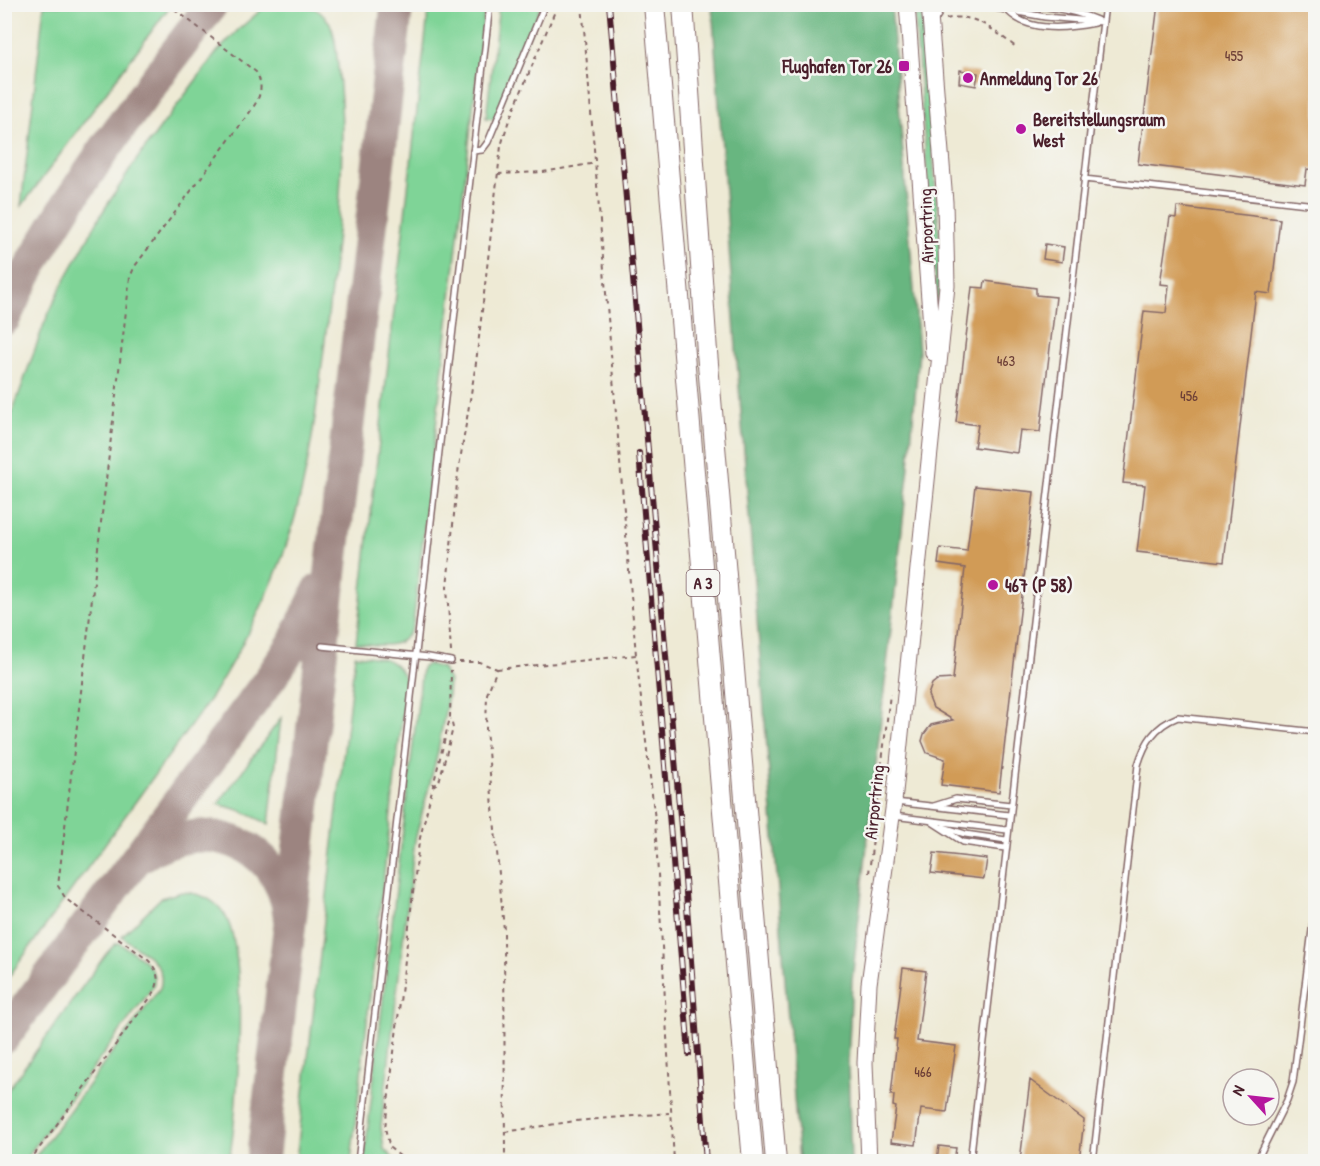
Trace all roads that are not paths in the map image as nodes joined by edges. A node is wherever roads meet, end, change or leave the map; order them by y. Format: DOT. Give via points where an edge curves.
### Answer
graph roads {
  1 [pos="490,4"];
  2 [pos="545,4"];
  3 [pos="654,4"];
  4 [pos="682,4"];
  5 [pos="907,4"];
  6 [pos="929,4"];
  7 [pos="945,4"];
  8 [pos="974,4"];
  9 [pos="1015,4"];
  10 [pos="1105,4"];
  11 [pos="1008,11"];
  12 [pos="1102,22"];
  13 [pos="931,30"];
  14 [pos="473,151"];
  15 [pos="1084,179"];
  16 [pos="1316,205"];
  17 [pos="930,446"];
  18 [pos="322,646"];
  19 [pos="418,656"];
  20 [pos="451,662"];
  21 [pos="1316,732"];
  22 [pos="1011,805"];
  23 [pos="932,807"];
  24 [pos="893,809"];
  25 [pos="1009,815"];
  26 [pos="931,821"];
  27 [pos="1007,830"];
  28 [pos="1006,840"];
  29 [pos="1005,848"];
  30 [pos="1316,898"];
  31 [pos="358,1161"];
  32 [pos="753,1161"];
  33 [pos="776,1161"];
  34 [pos="869,1161"];
  35 [pos="970,1161"];
  36 [pos="1093,1161"];
  37 [pos="1256,1161"];
  1 -- 14 [label="lane"];
  2 -- 14 [label="lane" via="491,135 482,150"];
  3 -- 32 [label="highway, A 3"];
  4 -- 33 [label="highway, A 3" via="708,363"];
  5 -- 17 [label="street, Airportring" via="930,290"];
  6 -- 13 [label="street, Airportring"];
  7 -- 13 [label="lane"];
  8 -- 11 [label="lane"];
  9 -- 11 [label="lane"];
  10 -- 12 [label="lane"];
  11 -- 12 [label="lane" via="1031,6 1083,14"];
  11 -- 12 [label="lane" via="1016,19 1045,26"];
  12 -- 15 [label="lane"];
  13 -- 17 [label="street, Airportring" via="947,241 943,330"];
  14 -- 19 [label="lane"];
  15 -- 16 [label="lane"];
  15 -- 22 [label="lane"];
  17 -- 24 [label="street, Airportring"];
  18 -- 19 [label="lane"];
  19 -- 20 [label="lane"];
  19 -- 31 [label="lane"];
  21 -- 36 [label="lane" via="1178,717 1152,734 1144,745 1138,765"];
  22 -- 23 [label="lane" via="956,800"];
  22 -- 25 [label="lane"];
  23 -- 24 [label="lane"];
  23 -- 25 [label="lane"];
  24 -- 26 [label="lane"];
  24 -- 34 [label="street, Airportring" via="865,1032"];
  25 -- 27 [label="lane"];
  26 -- 27 [label="lane"];
  26 -- 28 [label="lane" via="953,832"];
  26 -- 29 [label="lane" via="963,842"];
  27 -- 28 [label="lane"];
  28 -- 29 [label="lane"];
  29 -- 35 [label="lane"];
  30 -- 37 [label="lane" via="1293,1082"];
}
